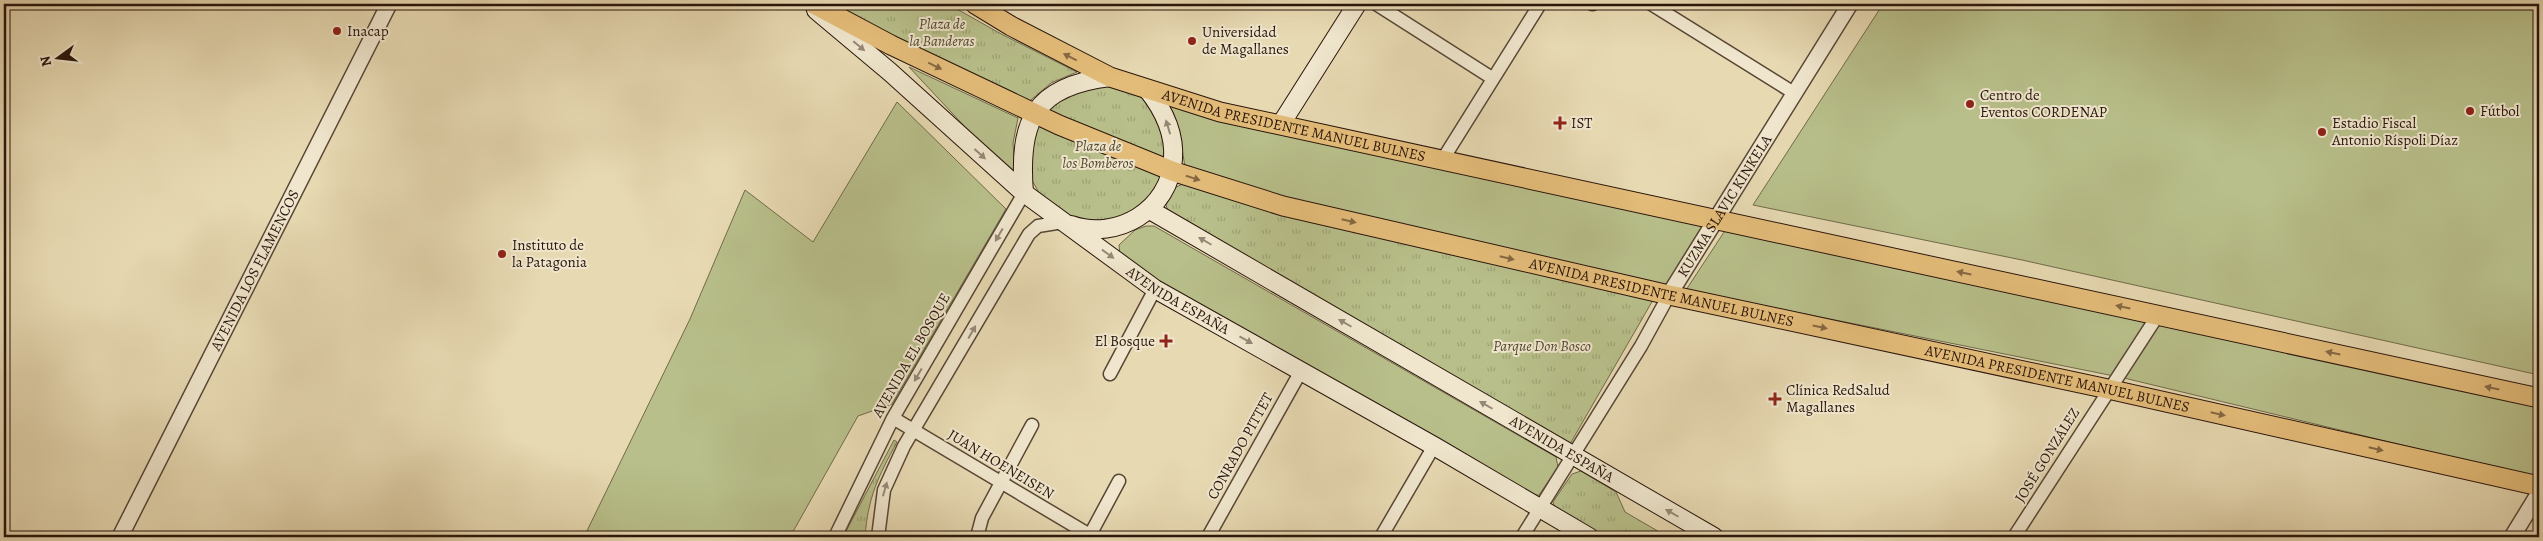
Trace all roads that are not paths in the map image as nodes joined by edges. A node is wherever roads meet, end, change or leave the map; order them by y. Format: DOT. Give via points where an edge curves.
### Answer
graph roads {
  1 [pos="389,4"];
  2 [pos="808,4"];
  3 [pos="814,4"];
  4 [pos="975,4"];
  5 [pos="1357,4"];
  6 [pos="1376,4"];
  7 [pos="1540,4"];
  8 [pos="1651,4"];
  9 [pos="1850,4"];
  10 [pos="1110,77"];
  11 [pos="1492,78"];
  12 [pos="1147,89"];
  13 [pos="1794,93"];
  14 [pos="1034,114"];
  15 [pos="1281,124"];
  16 [pos="1443,159"];
  17 [pos="1172,171"];
  18 [pos="1024,193"];
  19 [pos="1150,210"];
  20 [pos="1716,218"];
  21 [pos="1063,222"];
  22 [pos="1156,289"];
  23 [pos="1669,296"];
  24 [pos="2158,315"];
  25 [pos="1300,370"];
  26 [pos="1110,374"];
  27 [pos="2108,389"];
  28 [pos="2539,398"];
  29 [pos="893,418"];
  30 [pos="1032,425"];
  31 [pos="913,431"];
  32 [pos="1434,446"];
  33 [pos="1573,455"];
  34 [pos="1119,481"];
  35 [pos="999,483"];
  36 [pos="2539,486"];
  37 [pos="2539,494"];
  38 [pos="1539,509"];
  39 [pos="1086,535"];
  40 [pos="120,537"];
  41 [pos="835,537"];
  42 [pos="878,537"];
  43 [pos="977,537"];
  44 [pos="1208,537"];
  45 [pos="1381,537"];
  46 [pos="1522,537"];
  47 [pos="1589,537"];
  48 [pos="1714,537"];
  49 [pos="2014,537"];
  50 [pos="2512,537"];
  1 -- 40 [label="street, AVENIDA LOS FLAMENCOS"];
  2 -- 18 [label="main road, AVENIDA ESPAÑA, one-way" via="890,72"];
  3 -- 14 [label="main road, AVENIDA PRESIDENTE MANUEL BULNES, one-way" via="891,46"];
  10 -- 4 [label="main road, AVENIDA PRESIDENTE MANUEL BULNES, one-way"];
  5 -- 15 [label="main road"];
  6 -- 11 [label="street"];
  7 -- 11 [label="street"];
  8 -- 13 [label="street"];
  9 -- 13 [label="street, KUZMA SLAVIC KINKELA"];
  10 -- 12 [label="main road, AVENIDA PRESIDENTE MANUEL BULNES"];
  10 -- 14 [label="main road" via="1066,87 1047,99"];
  11 -- 16 [label="street"];
  12 -- 15 [label="main road, AVENIDA PRESIDENTE MANUEL BULNES" via="1220,112"];
  17 -- 12 [label="main road, one-way" via="1168,124"];
  13 -- 20 [label="street, KUZMA SLAVIC KINKELA"];
  14 -- 17 [label="main road, AVENIDA PRESIDENTE MANUEL BULNES"];
  14 -- 18 [label="main road" via="1023,147"];
  15 -- 16 [label="main road, AVENIDA PRESIDENTE MANUEL BULNES"];
  16 -- 20 [label="main road, AVENIDA PRESIDENTE MANUEL BULNES"];
  17 -- 19 [label="main road" via="1164,192"];
  17 -- 23 [label="main road, AVENIDA PRESIDENTE MANUEL BULNES, one-way" via="1283,206"];
  18 -- 21 [label="main road, AVENIDA ESPAÑA"];
  18 -- 29 [label="street, AVENIDA EL BOSQUE, one-way"];
  19 -- 21 [label="main road" via="1114,228 1087,229"];
  33 -- 19 [label="main road, AVENIDA ESPAÑA, one-way"];
  20 -- 23 [label="street, KUZMA SLAVIC KINKELA"];
  24 -- 20 [label="main road, AVENIDA PRESIDENTE MANUEL BULNES, one-way"];
  21 -- 22 [label="main road, AVENIDA ESPAÑA, one-way"];
  31 -- 21 [label="street, one-way" via="1029,234 1038,226"];
  22 -- 25 [label="main road, AVENIDA ESPAÑA, one-way"];
  22 -- 26 [label="street"];
  23 -- 27 [label="main road, AVENIDA PRESIDENTE MANUEL BULNES, one-way"];
  23 -- 33 [label="street, KUZMA SLAVIC KINKELA"];
  24 -- 27 [label="street, JOSÉ GONZÁLEZ"];
  28 -- 24 [label="main road, AVENIDA PRESIDENTE MANUEL BULNES, one-way"];
  25 -- 32 [label="main road, AVENIDA ESPAÑA"];
  25 -- 44 [label="street, CONRADO PITTET"];
  27 -- 36 [label="main road, AVENIDA PRESIDENTE MANUEL BULNES, one-way"];
  27 -- 49 [label="street, JOSÉ GONZÁLEZ"];
  29 -- 31 [label="street, JUAN HOENEISEN"];
  29 -- 41 [label="street, AVENIDA EL BOSQUE"];
  30 -- 35 [label="street"];
  31 -- 35 [label="street, JUAN HOENEISEN"];
  42 -- 31 [label="street, one-way" via="884,490"];
  32 -- 38 [label="main road, AVENIDA ESPAÑA"];
  32 -- 45 [label="street"];
  33 -- 38 [label="street, KUZMA SLAVIC KINKELA"];
  48 -- 33 [label="main road, AVENIDA ESPAÑA, one-way"];
  34 -- 39 [label="street"];
  35 -- 39 [label="street, JUAN HOENEISEN"];
  35 -- 43 [label="street" via="982,518"];
  37 -- 50 [label="street"];
  38 -- 46 [label="street, KUZMA SLAVIC KINKELA"];
  38 -- 47 [label="main road, AVENIDA ESPAÑA"];
}
